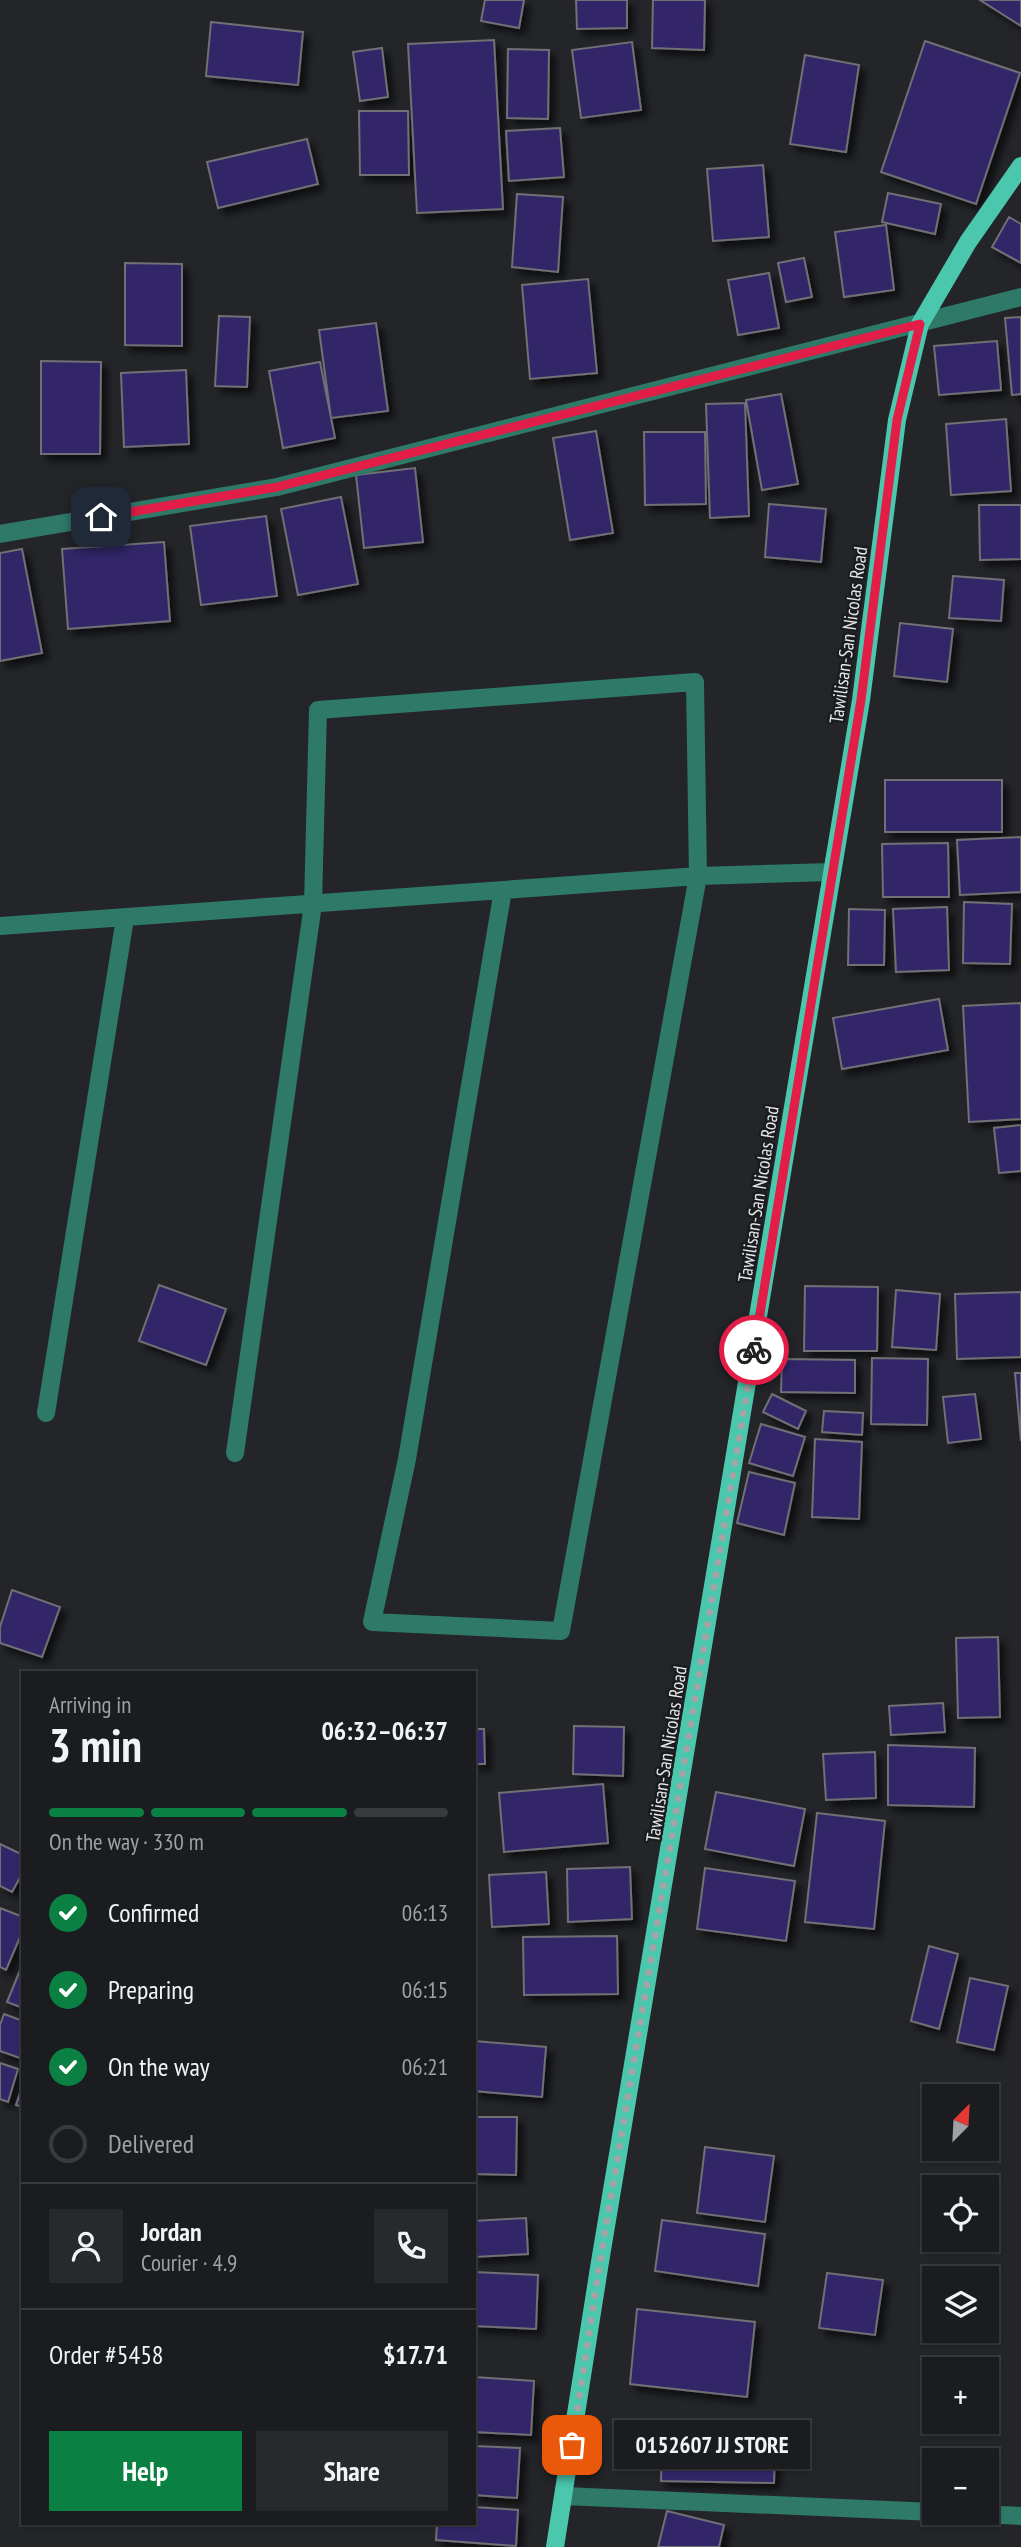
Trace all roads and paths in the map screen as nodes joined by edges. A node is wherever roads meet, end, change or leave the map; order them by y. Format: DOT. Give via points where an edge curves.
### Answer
graph roads {
  1 [pos="1021,166"];
  2 [pos="1021,297"];
  3 [pos="920,324"];
  4 [pos="0,534"];
  5 [pos="832,872"];
  6 [pos="698,876"];
  7 [pos="503,890"];
  8 [pos="313,904"];
  9 [pos="125,918"];
  10 [pos="0,926"];
  11 [pos="46,1413"];
  12 [pos="235,1453"];
  13 [pos="564,2496"];
  14 [pos="922,2511"];
  15 [pos="999,2515"];
  16 [pos="1021,2516"];
  17 [pos="555,2547"];
  1 -- 3 [label="main road, Tawilisan-San Nicolas Road" via="968,242"];
  2 -- 3 [label="street"];
  3 -- 4 [label="street" via="277,487"];
  3 -- 5 [label="main road, Tawilisan-San Nicolas Road" via="897,420 861,700"];
  5 -- 6 [label="street"];
  5 -- 13 [label="main road, Tawilisan-San Nicolas Road"];
  6 -- 7 [label="street"];
  6 -- 7 [label="street" via="561,1631 372,1622 407,1459"];
  6 -- 8 [label="street" via="695,682 318,710"];
  7 -- 8 [label="street"];
  8 -- 9 [label="street"];
  8 -- 12 [label="street"];
  9 -- 10 [label="street"];
  9 -- 11 [label="street"];
  13 -- 14 [label="street"];
  13 -- 17 [label="main road, Tawilisan-San Nicolas Road"];
  15 -- 16 [label="street"];
}
